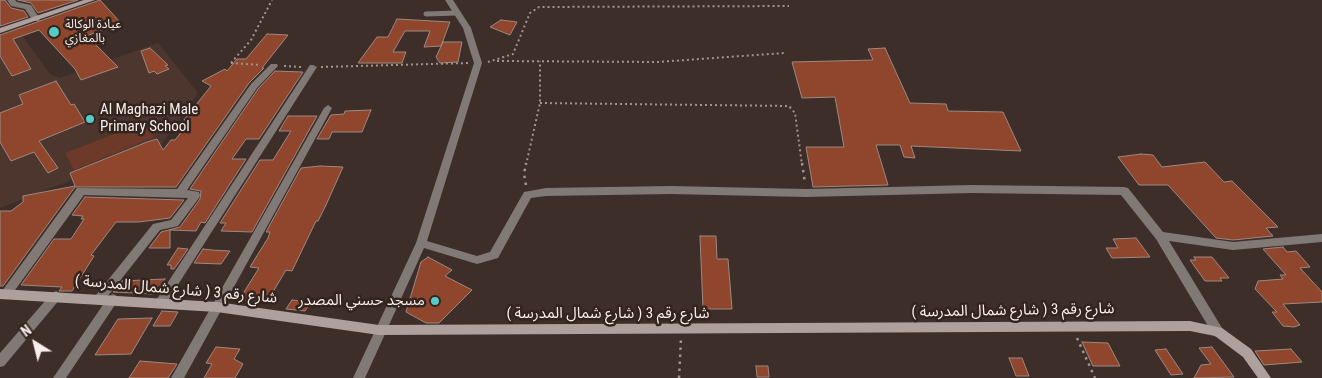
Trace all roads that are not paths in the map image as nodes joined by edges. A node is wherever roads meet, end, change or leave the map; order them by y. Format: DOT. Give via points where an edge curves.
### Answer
graph roads {
  1 [pos="11,0"];
  2 [pos="91,0"];
  3 [pos="449,0"];
  4 [pos="457,13"];
  5 [pos="426,14"];
  6 [pos="36,19"];
  7 [pos="0,31"];
  8 [pos="274,66"];
  9 [pos="313,67"];
  10 [pos="328,108"];
  11 [pos="180,193"];
  12 [pos="1160,236"];
  13 [pos="1322,238"];
  14 [pos="421,243"];
  15 [pos="3,294"];
  16 [pos="56,296"];
  17 [pos="100,298"];
  18 [pos="113,299"];
  19 [pos="161,302"];
  20 [pos="217,307"];
  21 [pos="379,330"];
  22 [pos="1218,332"];
  23 [pos="0,362"];
  24 [pos="59,378"];
  25 [pos="177,378"];
  26 [pos="359,378"];
  27 [pos="1265,378"];
  1 -- 6 [label="street" via="14,4 28,7"];
  2 -- 6 [label="street"];
  3 -- 4 [label="street"];
  4 -- 5 [label="lane"];
  4 -- 14 [label="street" via="467,28 478,63"];
  6 -- 7 [label="street"];
  8 -- 11 [label="street" via="254,86"];
  9 -- 19 [label="street"];
  10 -- 20 [label="street"];
  11 -- 15 [label="street" via="82,191"];
  11 -- 17 [label="street" via="195,195 174,223 157,227"];
  12 -- 13 [label="street" via="1233,246"];
  12 -- 14 [label="street" via="1124,191 972,189 806,193 671,190 528,195 494,255 477,260"];
  12 -- 22 [label="street"];
  14 -- 21 [label="street"];
  15 -- 16 [label="street, شارع رقم 3 ( شارع شمال المدرسة )"];
  16 -- 17 [label="street, شارع رقم 3 ( شارع شمال المدرسة )"];
  16 -- 23 [label="street"];
  17 -- 18 [label="street, شارع رقم 3 ( شارع شمال المدرسة )"];
  18 -- 19 [label="street, شارع رقم 3 ( شارع شمال المدرسة )"];
  18 -- 24 [label="street"];
  19 -- 20 [label="street, شارع رقم 3 ( شارع شمال المدرسة )"];
  20 -- 21 [label="street, شارع رقم 3 ( شارع شمال المدرسة )"];
  20 -- 25 [label="street"];
  21 -- 22 [label="street, شارع رقم 3 ( شارع شمال المدرسة )" via="1190,326"];
  21 -- 26 [label="street"];
  22 -- 27 [label="street" via="1248,352"];
}
